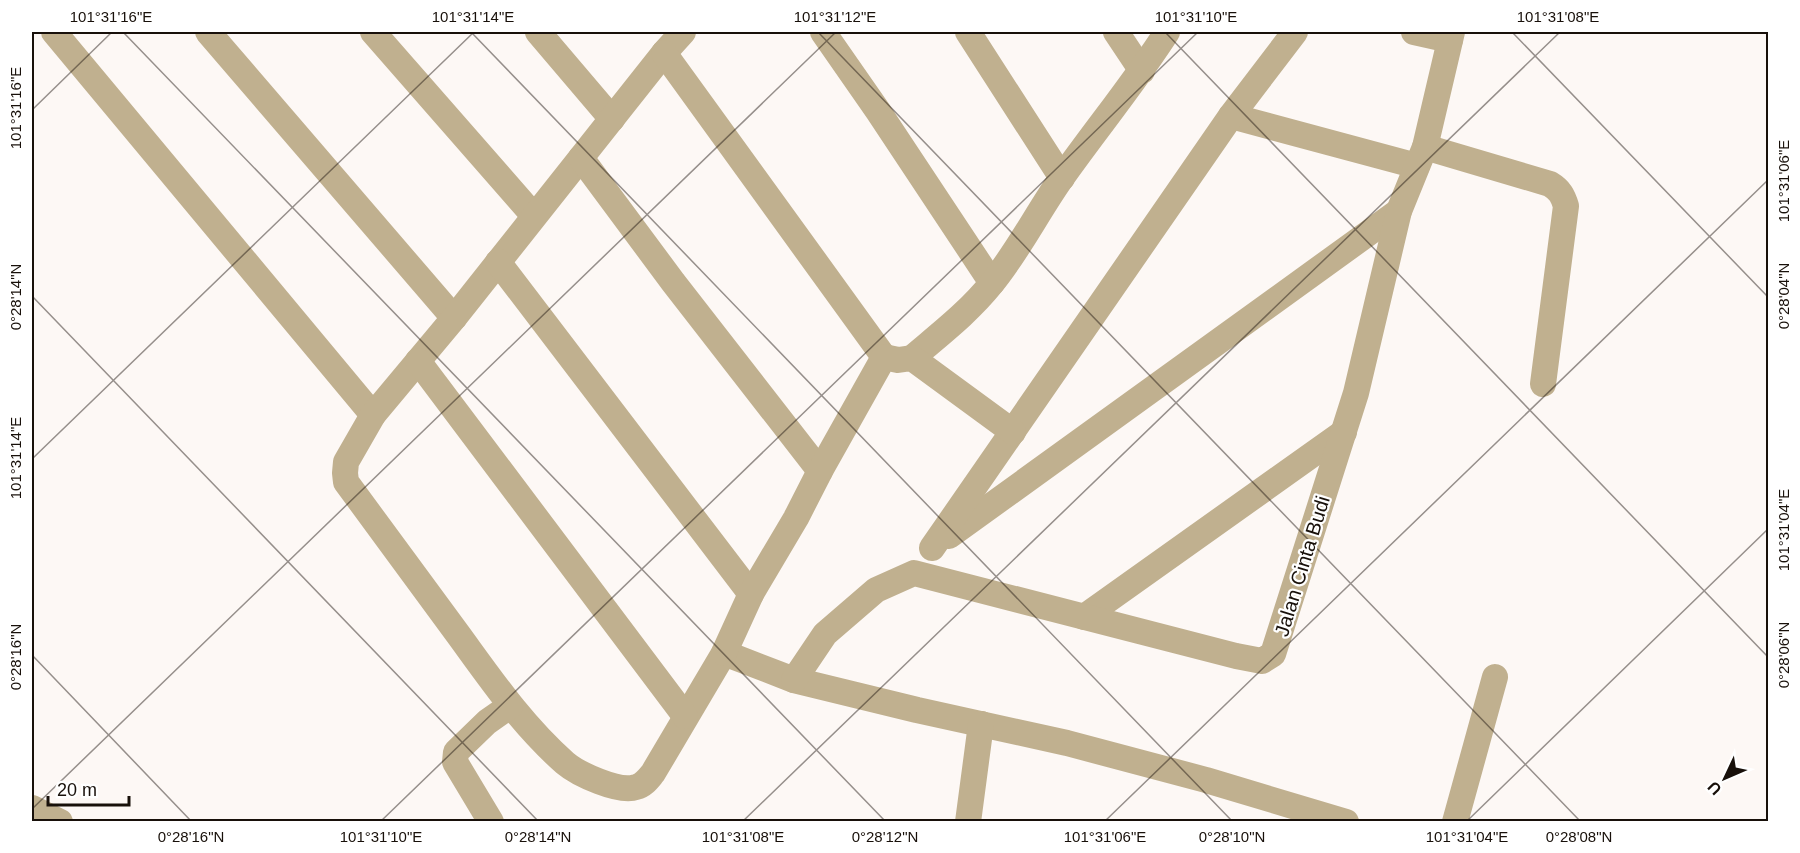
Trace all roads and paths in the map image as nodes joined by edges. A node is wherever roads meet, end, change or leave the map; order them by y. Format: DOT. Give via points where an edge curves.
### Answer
graph roads {
  1 [pos="54,32"];
  2 [pos="208,32"];
  3 [pos="373,32"];
  4 [pos="538,32"];
  5 [pos="683,32"];
  6 [pos="823,32"];
  7 [pos="968,32"];
  8 [pos="1116,32"];
  9 [pos="1167,32"];
  10 [pos="1295,32"];
  11 [pos="1414,32"];
  12 [pos="1451,36"];
  13 [pos="664,53"];
  14 [pos="1142,71"];
  15 [pos="1231,116"];
  16 [pos="612,118"];
  17 [pos="1421,156"];
  18 [pos="581,158"];
  19 [pos="1062,178"];
  20 [pos="1399,212"];
  21 [pos="534,216"];
  22 [pos="498,262"];
  23 [pos="992,283"];
  24 [pos="454,318"];
  25 [pos="884,357"];
  26 [pos="912,358"];
  27 [pos="418,361"];
  28 [pos="1544,384"];
  29 [pos="374,415"];
  30 [pos="1013,432"];
  31 [pos="1344,432"];
  32 [pos="820,471"];
  33 [pos="932,548"];
  34 [pos="914,573"];
  35 [pos="752,594"];
  36 [pos="1084,617"];
  37 [pos="724,653"];
  38 [pos="1495,677"];
  39 [pos="794,680"];
  40 [pos="510,706"];
  41 [pos="685,716"];
  42 [pos="981,724"];
  43 [pos="32,808"];
  44 [pos="60,822"];
  45 [pos="491,822"];
  46 [pos="968,822"];
  47 [pos="1346,822"];
  48 [pos="1455,822"];
  1 -- 29 [label="street"];
  2 -- 24 [label="street"];
  3 -- 21 [label="street"];
  4 -- 16 [label="street"];
  5 -- 13 [label="street"];
  6 -- 23 [label="street"];
  7 -- 19 [label="street"];
  8 -- 14 [label="street"];
  9 -- 14 [label="street"];
  10 -- 15 [label="street"];
  11 -- 12 [label="street"];
  12 -- 17 [label="street, Jalan Cinta Budi"];
  13 -- 16 [label="street"];
  13 -- 25 [label="street"];
  14 -- 19 [label="street"];
  15 -- 17 [label="street"];
  15 -- 30 [label="street"];
  16 -- 18 [label="street"];
  17 -- 20 [label="street, Jalan Cinta Budi"];
  17 -- 28 [label="street" via="1550,184 1564,198"];
  18 -- 21 [label="street"];
  18 -- 32 [label="street"];
  19 -- 23 [label="street"];
  20 -- 31 [label="street, Jalan Cinta Budi"];
  20 -- 33 [label="street"];
  21 -- 22 [label="street"];
  22 -- 24 [label="street"];
  22 -- 35 [label="street"];
  23 -- 26 [label="street" via="959,319"];
  24 -- 27 [label="street"];
  25 -- 26 [label="street"];
  25 -- 32 [label="street"];
  26 -- 30 [label="street"];
  27 -- 29 [label="street"];
  27 -- 41 [label="street"];
  29 -- 40 [label="street" via="346,462 346,482"];
  30 -- 33 [label="street"];
  31 -- 36 [label="street"];
  31 -- 36 [label="street, Jalan Cinta Budi" via="1276,648 1268,658 1262,661 1236,656"];
  32 -- 35 [label="street"];
  33 -- 34 [label="street"];
  34 -- 36 [label="street, Jalan Cinta Budi"];
  34 -- 39 [label="street" via="876,590 825,634"];
  35 -- 37 [label="street"];
  37 -- 39 [label="street"];
  37 -- 41 [label="street"];
  38 -- 48 [label="street"];
  39 -- 42 [label="street"];
  40 -- 41 [label="street" via="565,764 621,788 635,788 646,782"];
  40 -- 45 [label="street" via="487,722 454,757"];
  42 -- 46 [label="street"];
  42 -- 47 [label="street" via="1206,780"];
  43 -- 44 [label="street"];
}
